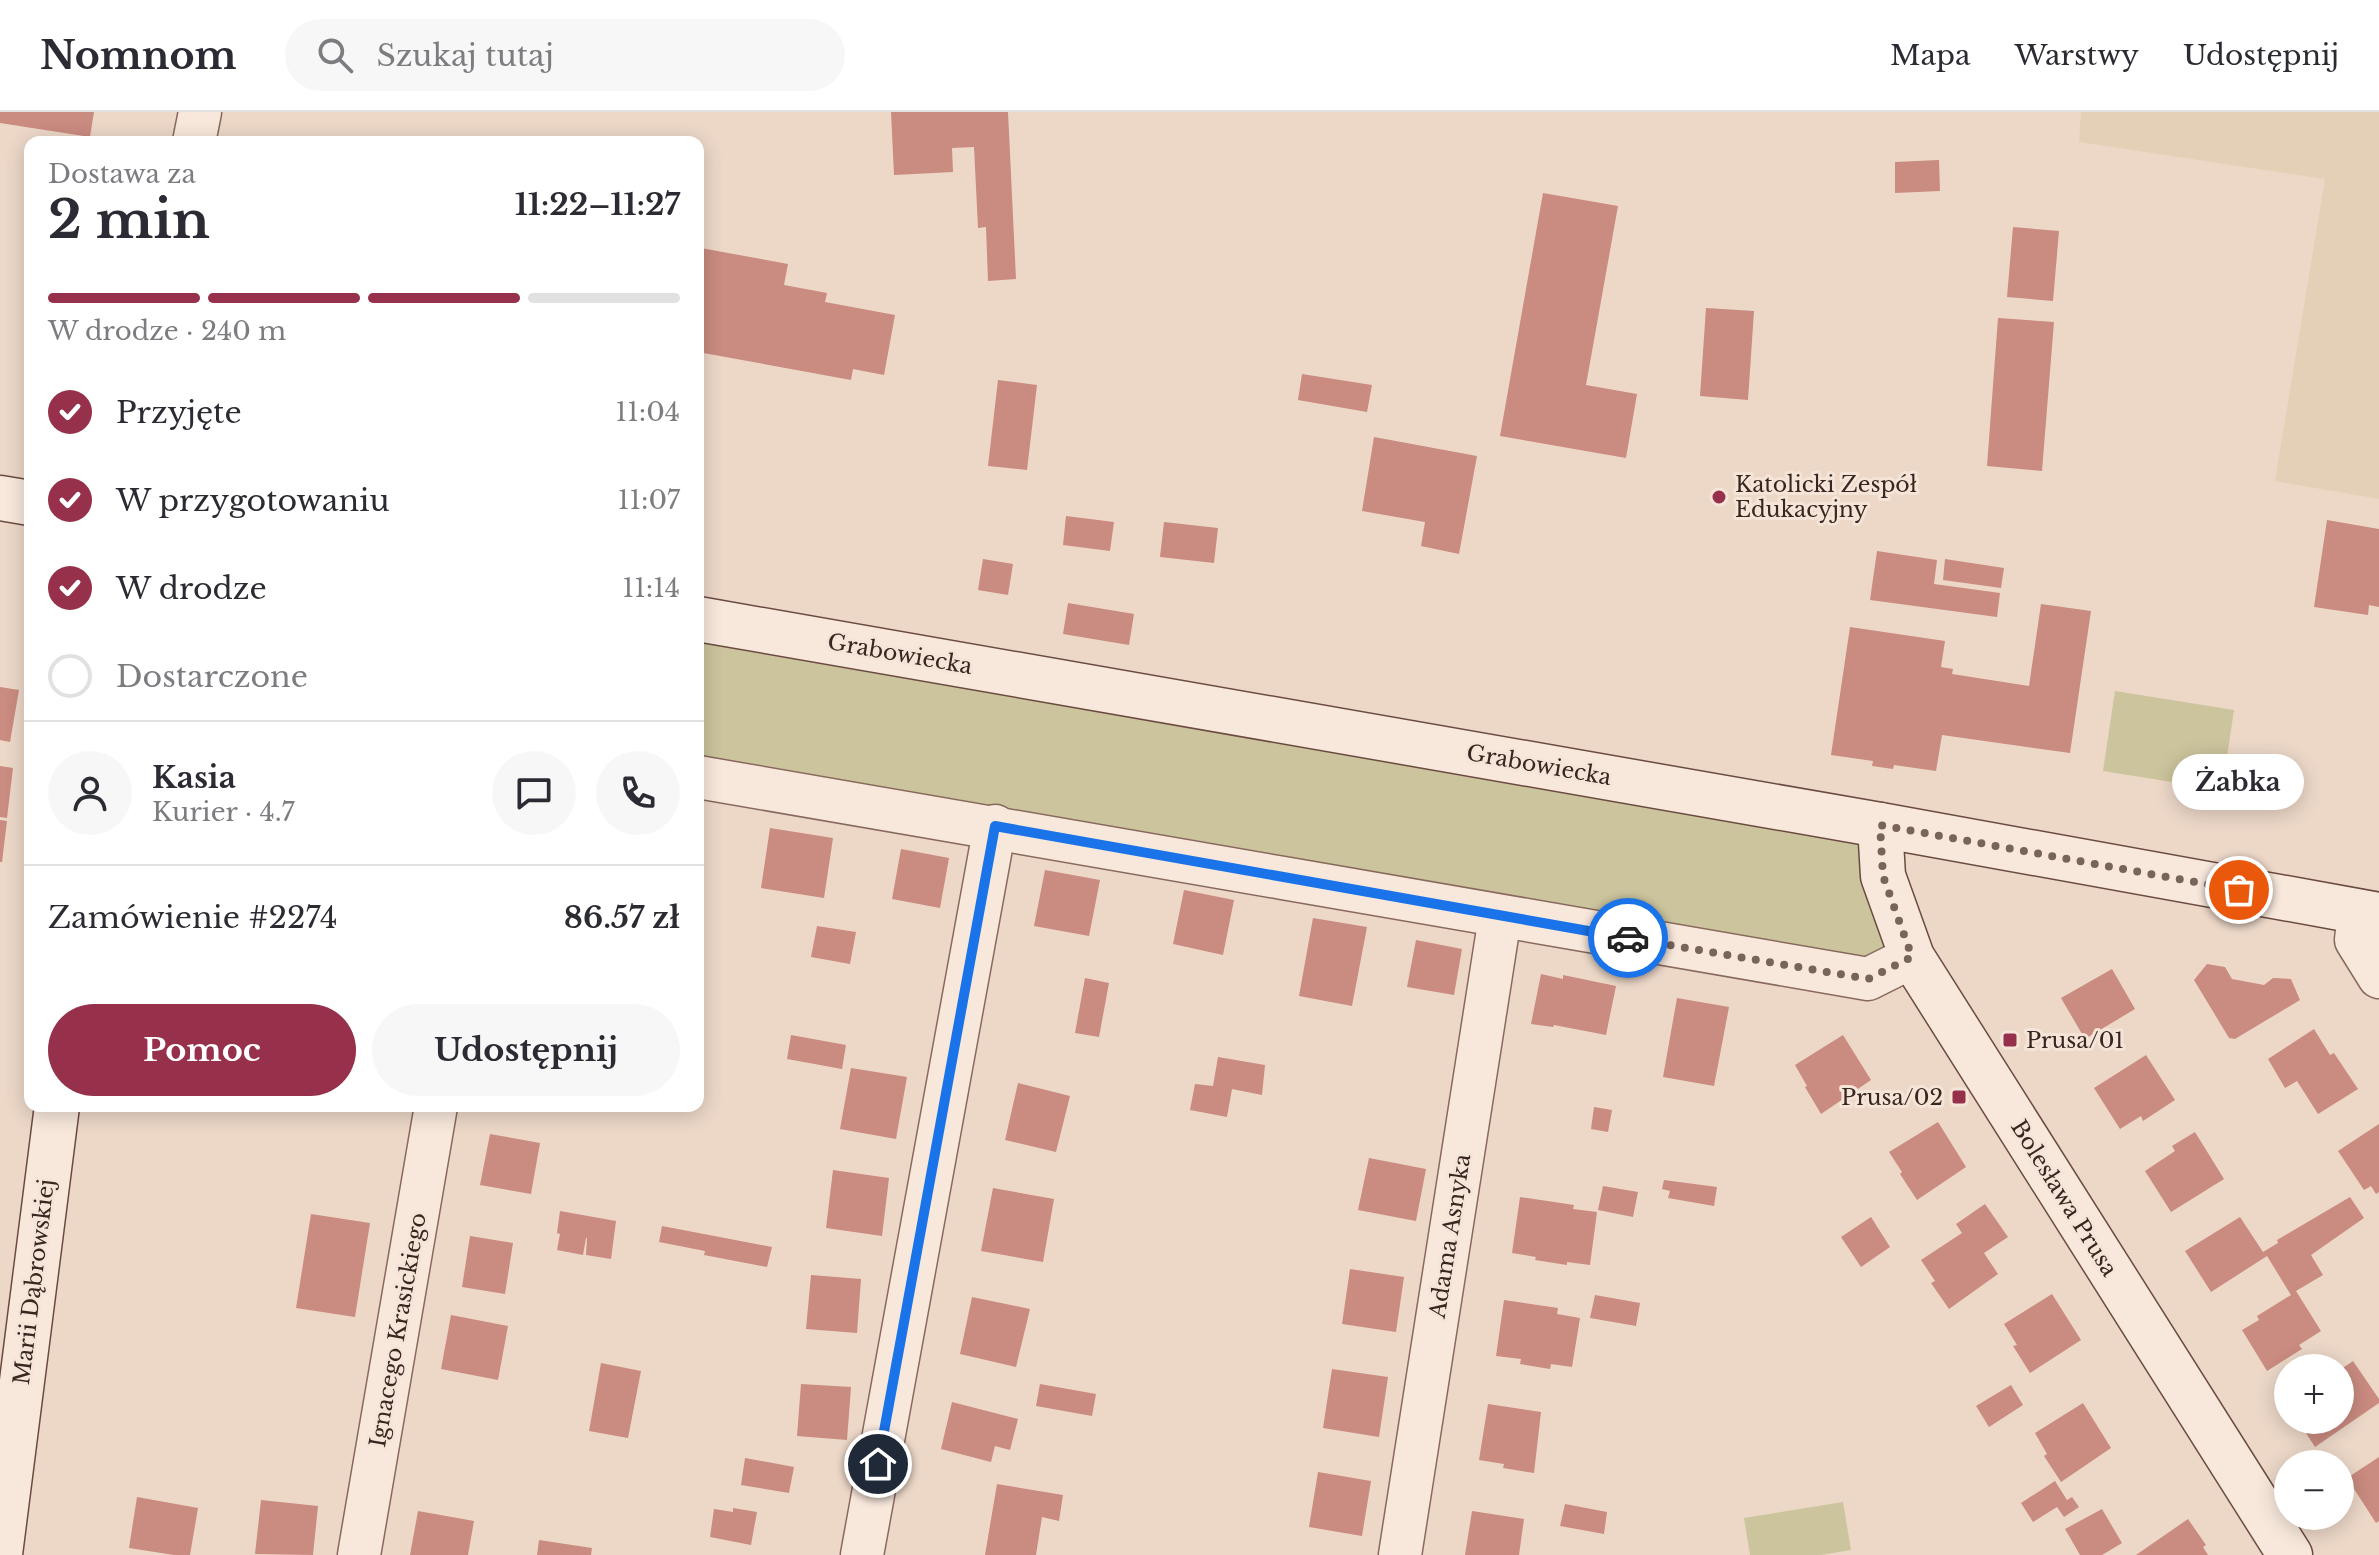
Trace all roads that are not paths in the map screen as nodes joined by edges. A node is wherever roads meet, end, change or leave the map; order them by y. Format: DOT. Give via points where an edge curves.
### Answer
graph roads {
  1 [pos="200,112"];
  2 [pos="195,136"];
  3 [pos="0,498"];
  4 [pos="24,502"];
  5 [pos="704,620"];
  6 [pos="704,778"];
  7 [pos="1880,825"];
  8 [pos="995,826"];
  9 [pos="2369,913"];
  10 [pos="1500,917"];
  11 [pos="1912,957"];
  12 [pos="2379,977"];
  13 [pos="56,1112"];
  14 [pos="435,1112"];
  15 [pos="0,1554"];
  16 [pos="359,1555"];
  17 [pos="862,1555"];
  18 [pos="1400,1555"];
  19 [pos="2290,1555"];
  1 -- 2 [label="street"];
  3 -- 4 [label="street"];
  5 -- 7 [label="street, Grabowiecka"];
  6 -- 8 [label="street"];
  7 -- 9 [label="street, Grabowiecka"];
  7 -- 11 [label="street, Bolesława Prusa" via="1883,876"];
  8 -- 10 [label="street"];
  8 -- 17 [label="street"];
  9 -- 12 [label="street" via="2356,940"];
  10 -- 11 [label="street" via="1868,979"];
  10 -- 18 [label="street, Adama Asnyka"];
  11 -- 19 [label="street, Bolesława Prusa"];
  13 -- 15 [label="street, Marii Dąbrowskiej"];
  14 -- 16 [label="street, Ignacego Krasickiego"];
}
